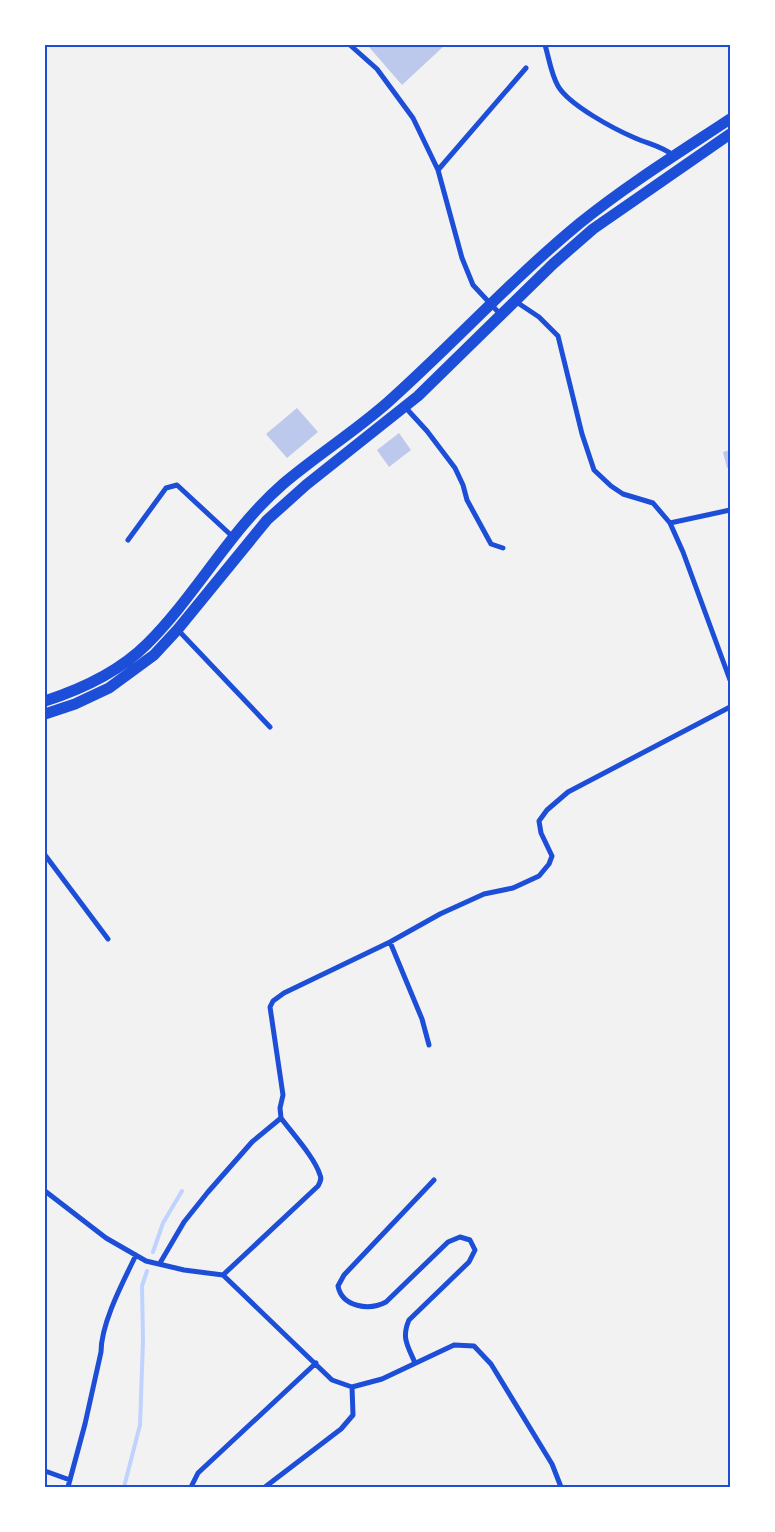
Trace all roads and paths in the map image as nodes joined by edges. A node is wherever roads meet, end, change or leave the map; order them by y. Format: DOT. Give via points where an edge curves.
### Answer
graph roads {
  1 [pos="350,45"];
  2 [pos="545,45"];
  3 [pos="526,68"];
  4 [pos="730,119"];
  5 [pos="730,134"];
  6 [pos="674,156"];
  7 [pos="438,170"];
  8 [pos="515,302"];
  9 [pos="491,305"];
  10 [pos="501,315"];
  11 [pos="405,406"];
  12 [pos="730,510"];
  13 [pos="670,523"];
  14 [pos="234,537"];
  15 [pos="128,540"];
  16 [pos="503,548"];
  17 [pos="178,630"];
  18 [pos="730,680"];
  19 [pos="45,701"];
  20 [pos="730,707"];
  21 [pos="45,714"];
  22 [pos="270,727"];
  23 [pos="45,855"];
  24 [pos="108,939"];
  25 [pos="390,942"];
  26 [pos="429,1045"];
  27 [pos="281,1118"];
  28 [pos="434,1180"];
  29 [pos="45,1191"];
  30 [pos="136,1255"];
  31 [pos="160,1263"];
  32 [pos="223,1275"];
  33 [pos="316,1363"];
  34 [pos="415,1363"];
  35 [pos="352,1387"];
  36 [pos="45,1471"];
  37 [pos="70,1480"];
  38 [pos="68,1487"];
  39 [pos="191,1487"];
  40 [pos="265,1487"];
  41 [pos="561,1487"];
  1 -- 7 [label="street" via="378,68 412,118"];
  2 -- 6 [label="street" via="558,86 580,108 622,132 664,148"];
  3 -- 7 [label="street"];
  4 -- 6 [label="highway"];
  5 -- 8 [label="highway" via="594,229"];
  6 -- 9 [label="highway" via="580,223"];
  7 -- 9 [label="street" via="462,258 473,285"];
  8 -- 10 [label="highway"];
  8 -- 13 [label="street" via="539,317 558,336 594,470 623,494 653,503"];
  9 -- 10 [label="street"];
  9 -- 14 [label="highway" via="385,405 282,485"];
  10 -- 11 [label="highway"];
  11 -- 16 [label="street" via="455,468 467,500 491,544"];
  11 -- 17 [label="highway" via="267,520"];
  12 -- 13 [label="street"];
  13 -- 18 [label="street"];
  14 -- 15 [label="street" via="176,485 166,488"];
  14 -- 19 [label="highway" via="146,645 103,677"];
  17 -- 21 [label="highway" via="154,655 109,688"];
  17 -- 22 [label="street"];
  20 -- 25 [label="street" via="568,792 547,810 540,827 552,856 539,876 513,888 484,894"];
  23 -- 24 [label="street"];
  25 -- 26 [label="street" via="422,1019"];
  25 -- 27 [label="street" via="273,1001 270,1007 283,1095"];
  27 -- 31 [label="street" via="252,1142 208,1192 184,1222"];
  27 -- 32 [label="street" via="316,1165 321,1182"];
  28 -- 34 [label="street" via="344,1275 338,1286 342,1295 357,1306 381,1305 448,1242 460,1237 470,1240 475,1250 469,1262 409,1320 404,1331"];
  29 -- 30 [label="street" via="106,1238"];
  30 -- 31 [label="street" via="146,1261"];
  30 -- 37 [label="street" via="100,1340 97,1370"];
  31 -- 32 [label="street"];
  32 -- 33 [label="street"];
  33 -- 35 [label="street" via="332,1380"];
  33 -- 39 [label="street" via="198,1473"];
  34 -- 35 [label="street" via="382,1379"];
  34 -- 41 [label="street" via="454,1345 474,1346 491,1364 552,1464"];
  35 -- 40 [label="street" via="353,1415 342,1429"];
  36 -- 37 [label="street"];
  37 -- 38 [label="street"];
}
